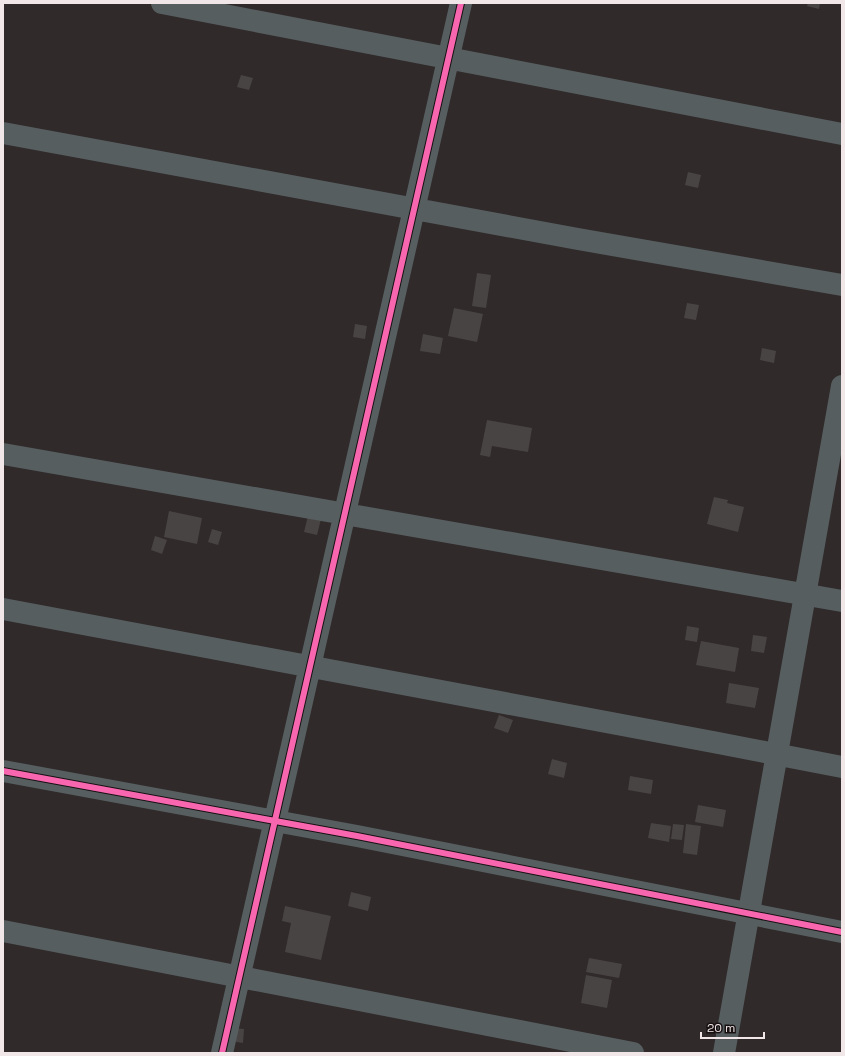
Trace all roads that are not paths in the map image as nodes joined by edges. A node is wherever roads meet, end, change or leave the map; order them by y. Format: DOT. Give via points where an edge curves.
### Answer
graph roads {
  1 [pos="162,3"];
  2 [pos="461,3"];
  3 [pos="448,58"];
  4 [pos="3,133"];
  5 [pos="842,134"];
  6 [pos="414,209"];
  7 [pos="842,285"];
  8 [pos="842,386"];
  9 [pos="3,454"];
  10 [pos="344,513"];
  11 [pos="805,594"];
  12 [pos="842,601"];
  13 [pos="3,609"];
  14 [pos="310,667"];
  15 [pos="777,755"];
  16 [pos="842,768"];
  17 [pos="3,771"];
  18 [pos="275,821"];
  19 [pos="749,914"];
  20 [pos="3,930"];
  21 [pos="842,932"];
  22 [pos="239,976"];
  23 [pos="222,1053"];
  24 [pos="633,1053"];
  25 [pos="724,1053"];
  1 -- 3 [label="street"];
  2 -- 3 [label="street"];
  3 -- 5 [label="street"];
  3 -- 6 [label="street"];
  4 -- 6 [label="street"];
  6 -- 7 [label="street"];
  6 -- 10 [label="street"];
  8 -- 11 [label="street"];
  9 -- 10 [label="street"];
  10 -- 11 [label="street"];
  10 -- 14 [label="street"];
  11 -- 12 [label="street"];
  11 -- 15 [label="street"];
  13 -- 14 [label="street"];
  14 -- 15 [label="street"];
  14 -- 18 [label="street"];
  15 -- 16 [label="street"];
  15 -- 19 [label="street"];
  17 -- 18 [label="street"];
  18 -- 19 [label="street"];
  18 -- 22 [label="street"];
  19 -- 21 [label="street"];
  19 -- 25 [label="street"];
  20 -- 22 [label="street"];
  22 -- 23 [label="street"];
  22 -- 24 [label="street"];
}
